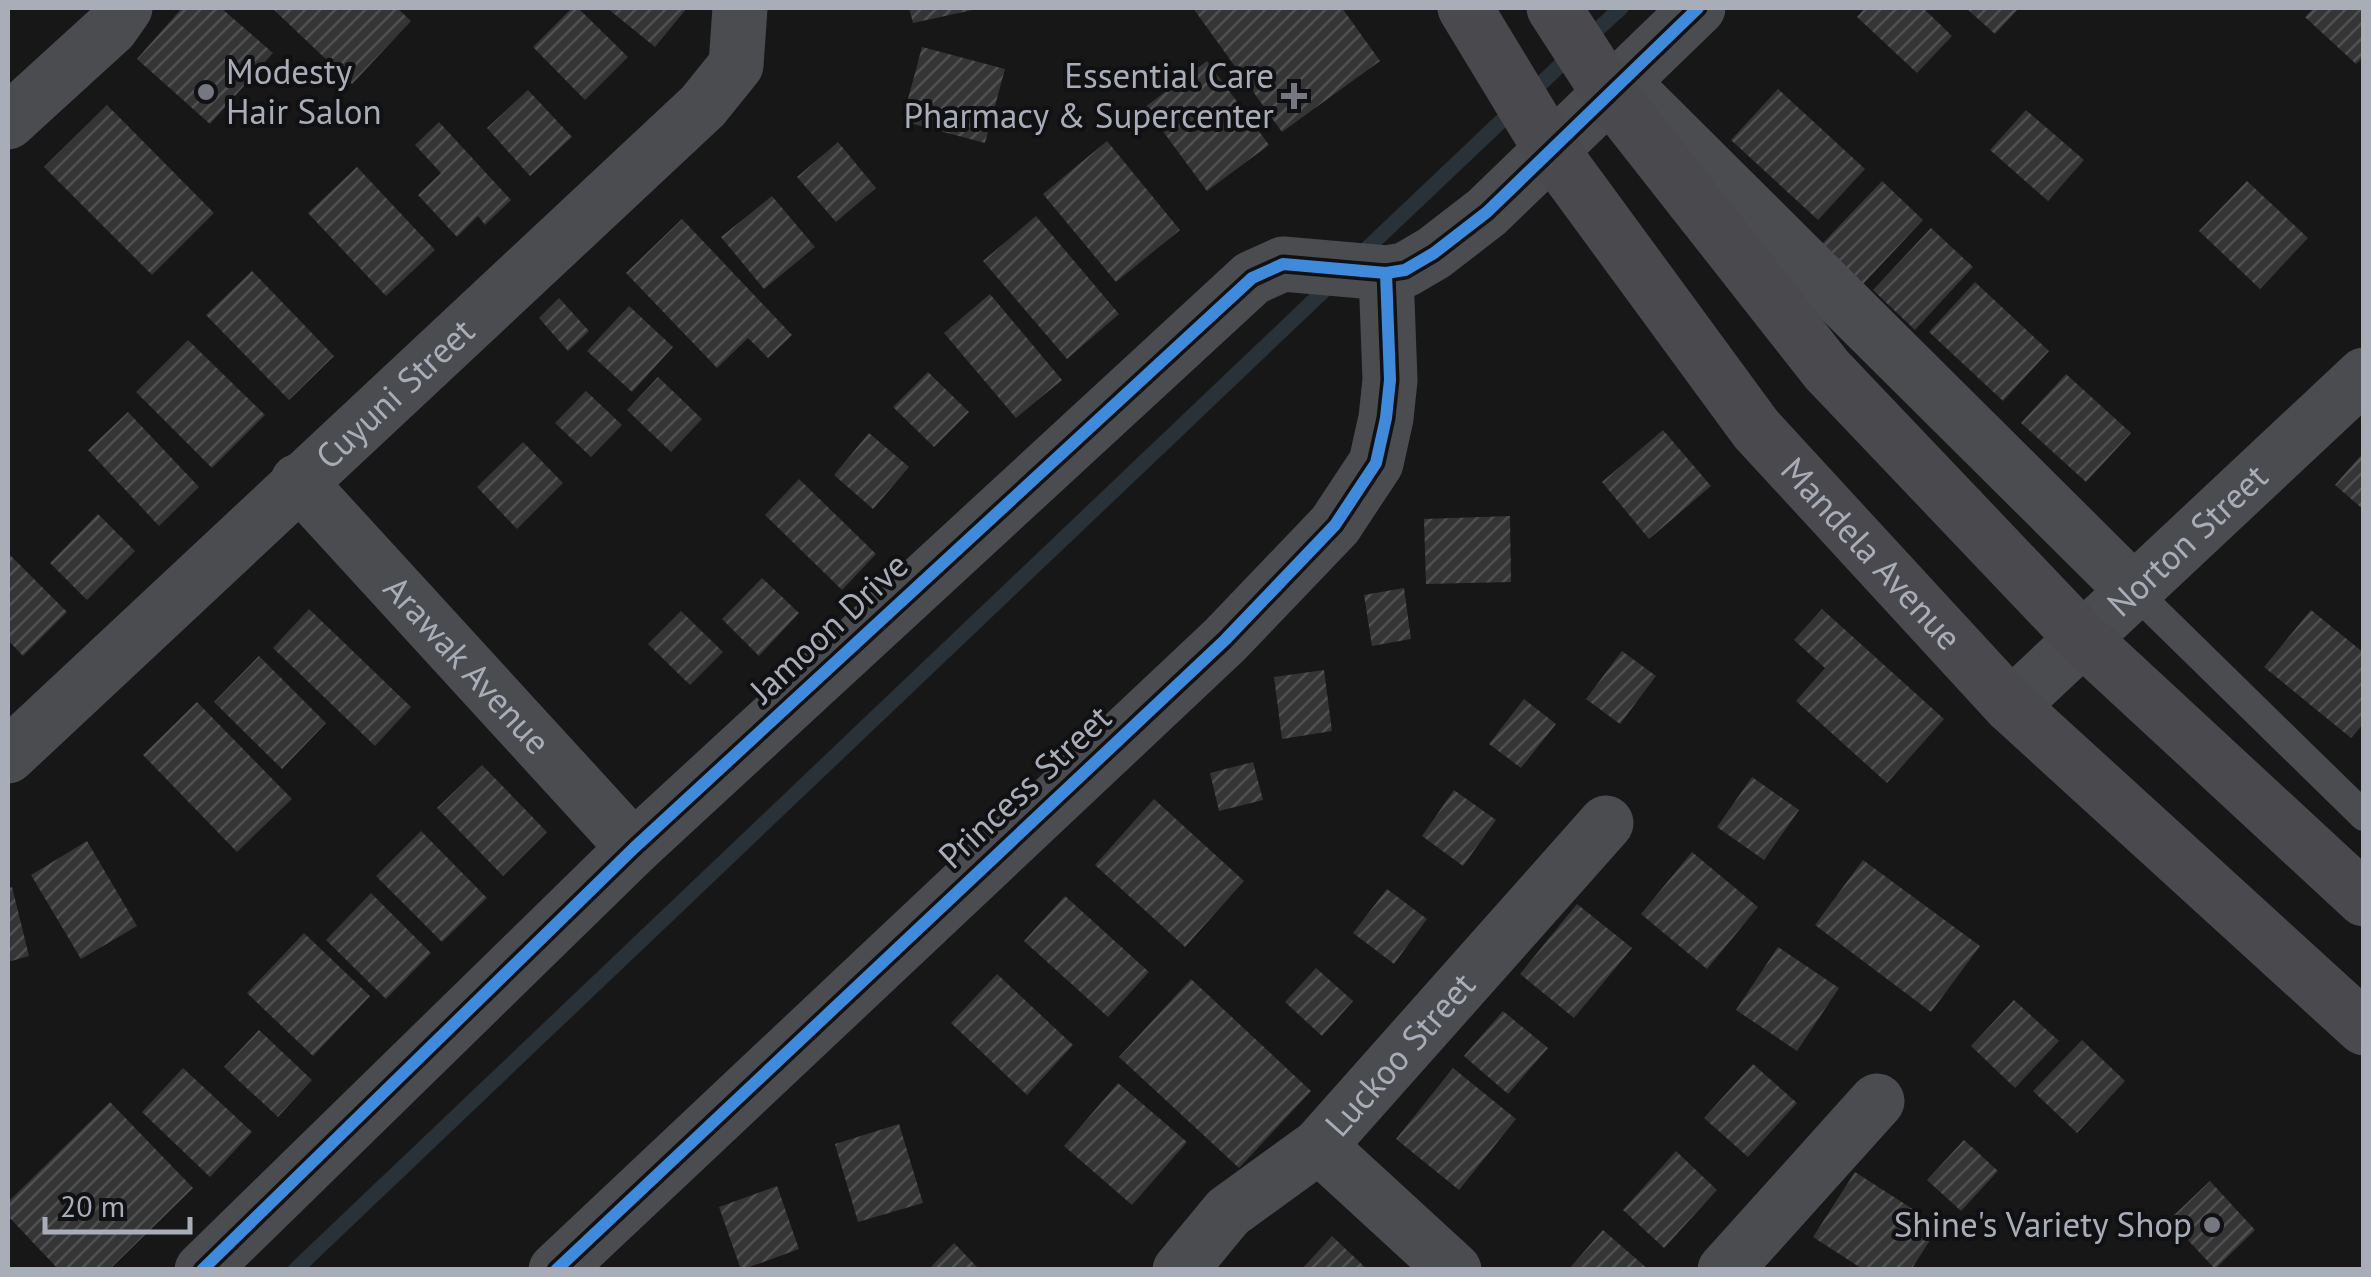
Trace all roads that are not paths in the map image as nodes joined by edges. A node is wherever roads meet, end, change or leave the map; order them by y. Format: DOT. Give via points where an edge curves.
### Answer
graph roads {
  1 [pos="125,8"];
  2 [pos="740,8"];
  3 [pos="1465,8"];
  4 [pos="1698,8"];
  5 [pos="1590,57"];
  6 [pos="1531,115"];
  7 [pos="8,122"];
  8 [pos="1377,273"];
  9 [pos="2364,375"];
  10 [pos="298,481"];
  11 [pos="2134,591"];
  12 [pos="2082,638"];
  13 [pos="2012,706"];
  14 [pos="8,756"];
  15 [pos="2364,816"];
  16 [pos="1606,823"];
  17 [pos="634,848"];
  18 [pos="2364,899"];
  19 [pos="2364,1028"];
  20 [pos="1877,1101"];
  21 [pos="1320,1146"];
  22 [pos="202,1270"];
  23 [pos="556,1270"];
  24 [pos="1180,1270"];
  25 [pos="1454,1270"];
  26 [pos="1725,1270"];
  1 -- 7 [label="street"];
  2 -- 10 [label="street, Cuyuni Street" via="736,65 703,106"];
  3 -- 6 [label="main road, Mandela Avenue"];
  4 -- 5 [label="street"];
  5 -- 6 [label="street"];
  5 -- 11 [label="street"];
  5 -- 12 [label="main road" via="1827,370"];
  6 -- 8 [label="street" via="1488,212 1405,270"];
  6 -- 13 [label="main road, Mandela Avenue" via="1756,430"];
  8 -- 17 [label="street, Jamoon Drive" via="1283,264 1252,278"];
  8 -- 23 [label="street, Princess Street" via="1390,380 1386,418 1376,463 1335,525 1225,640"];
  9 -- 11 [label="street, Norton Street"];
  10 -- 14 [label="street, Cuyuni Street"];
  10 -- 17 [label="street, Arawak Avenue"];
  11 -- 12 [label="street, Norton Street"];
  11 -- 15 [label="lane"];
  12 -- 13 [label="street, Norton Street"];
  12 -- 18 [label="main road"];
  13 -- 19 [label="main road, Mandela Avenue"];
  16 -- 21 [label="street, Luckoo Street"];
  17 -- 22 [label="street, Jamoon Drive"];
  20 -- 26 [label="street"];
  21 -- 24 [label="street, Luckoo Street" via="1228,1212"];
  21 -- 25 [label="street"];
}
